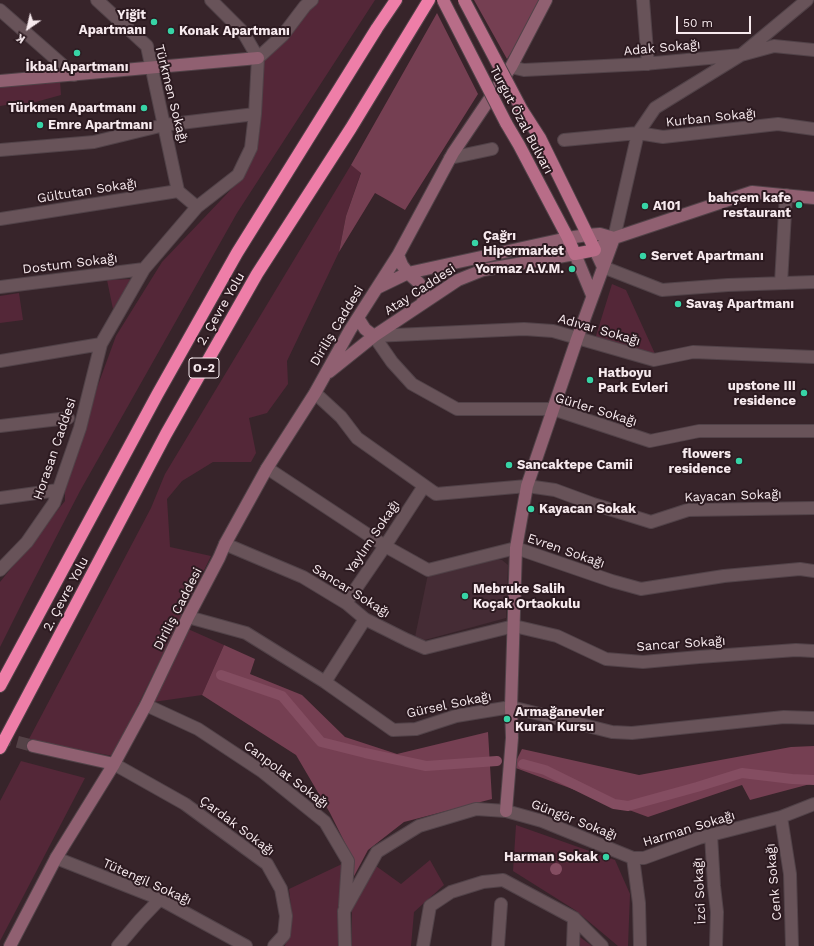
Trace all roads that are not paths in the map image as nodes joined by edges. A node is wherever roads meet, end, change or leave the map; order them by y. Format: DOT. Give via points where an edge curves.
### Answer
graph roads {
  1 [pos="97,0"];
  2 [pos="211,0"];
  3 [pos="312,0"];
  4 [pos="396,0"];
  5 [pos="429,0"];
  6 [pos="443,0"];
  7 [pos="464,0"];
  8 [pos="546,0"];
  9 [pos="643,0"];
  10 [pos="807,0"];
  11 [pos="0,10"];
  12 [pos="814,50"];
  13 [pos="741,55"];
  14 [pos="258,58"];
  15 [pos="648,64"];
  16 [pos="511,67"];
  17 [pos="152,68"];
  18 [pos="74,75"];
  19 [pos="0,81"];
  20 [pos="255,114"];
  21 [pos="164,125"];
  22 [pos="814,129"];
  23 [pos="638,133"];
  24 [pos="564,140"];
  25 [pos="492,149"];
  26 [pos="0,150"];
  27 [pos="450,158"];
  28 [pos="178,190"];
  29 [pos="786,195"];
  30 [pos="814,198"];
  31 [pos="197,207"];
  32 [pos="0,219"];
  33 [pos="587,235"];
  34 [pos="568,238"];
  35 [pos="614,238"];
  36 [pos="595,250"];
  37 [pos="398,254"];
  38 [pos="575,254"];
  39 [pos="603,267"];
  40 [pos="144,269"];
  41 [pos="408,273"];
  42 [pos="814,282"];
  43 [pos="781,283"];
  44 [pos="0,287"];
  45 [pos="376,289"];
  46 [pos="592,295"];
  47 [pos="423,303"];
  48 [pos="358,318"];
  49 [pos="374,336"];
  50 [pos="577,339"];
  51 [pos="100,344"];
  52 [pos="814,357"];
  53 [pos="0,361"];
  54 [pos="324,376"];
  55 [pos="315,392"];
  56 [pos="553,409"];
  57 [pos="68,418"];
  58 [pos="0,426"];
  59 [pos="814,431"];
  60 [pos="267,468"];
  61 [pos="424,486"];
  62 [pos="527,486"];
  63 [pos="58,490"];
  64 [pos="0,498"];
  65 [pos="814,508"];
  66 [pos="225,544"];
  67 [pos="385,546"];
  68 [pos="516,548"];
  69 [pos="0,570"];
  70 [pos="814,571"];
  71 [pos="346,603"];
  72 [pos="188,617"];
  73 [pos="364,619"];
  74 [pos="514,626"];
  75 [pos="814,651"];
  76 [pos="325,682"];
  77 [pos="0,686"];
  78 [pos="146,704"];
  79 [pos="511,707"];
  80 [pos="814,718"];
  81 [pos="33,746"];
  82 [pos="0,748"];
  83 [pos="114,764"];
  84 [pos="814,804"];
  85 [pos="506,811"];
  86 [pos="781,817"];
  87 [pos="711,835"];
  88 [pos="56,858"];
  89 [pos="633,858"];
  90 [pos="160,900"];
  91 [pos="501,904"];
  92 [pos="344,911"];
  93 [pos="574,918"];
  94 [pos="10,946"];
  95 [pos="118,946"];
  96 [pos="246,946"];
  97 [pos="274,946"];
  98 [pos="345,946"];
  99 [pos="423,946"];
  100 [pos="498,946"];
  101 [pos="573,946"];
  102 [pos="602,946"];
  103 [pos="640,946"];
  104 [pos="716,946"];
  105 [pos="792,946"];
  1 -- 17 [label="street, Türkmen Sokağı" via="147,46"];
  2 -- 14 [label="street" via="243,32"];
  3 -- 14 [label="street" via="283,35"];
  4 -- 77 [label="highway, 2. Çevre Yolu / O-2" via="237,253 157,394"];
  5 -- 82 [label="highway, 2. Çevre Yolu / O-2" via="257,274 166,434"];
  6 -- 34 [label="main road, Turgut Özal Bulvarı, bridge"];
  7 -- 33 [label="main road, Turgut Özal Bulvarı, bridge" via="522,110 540,138"];
  8 -- 16 [label="main road"];
  9 -- 15 [label="street"];
  10 -- 13 [label="street"];
  11 -- 18 [label="street"];
  12 -- 13 [label="street, Adak Sokağı" via="774,46"];
  13 -- 15 [label="street, Adak Sokağı"];
  13 -- 23 [label="street" via="655,108"];
  14 -- 17 [label="main road"];
  14 -- 20 [label="street, Horasan Caddesi"];
  15 -- 16 [label="street, Adak Sokağı" via="524,70"];
  16 -- 27 [label="main road"];
  17 -- 18 [label="main road"];
  17 -- 21 [label="street, Türkmen Sokağı"];
  18 -- 19 [label="main road"];
  20 -- 21 [label="street"];
  20 -- 31 [label="street, Horasan Caddesi" via="251,148 238,175"];
  21 -- 26 [label="street" via="94,142"];
  21 -- 28 [label="street, Türkmen Sokağı"];
  22 -- 23 [label="street, Kurban Sokağı" via="778,124 663,138"];
  23 -- 24 [label="street, Kurban Sokağı"];
  23 -- 35 [label="street"];
  25 -- 27 [label="street"];
  27 -- 37 [label="main road"];
  28 -- 31 [label="street"];
  28 -- 32 [label="street, Gültutan Sokağı"];
  29 -- 30 [label="main road, Atay Caddesi"];
  29 -- 35 [label="main road, Atay Caddesi" via="752,192"];
  29 -- 43 [label="street"];
  31 -- 40 [label="street, Horasan Caddesi"];
  33 -- 34 [label="main road, Atay Caddesi"];
  33 -- 35 [label="main road, Atay Caddesi" via="600,234"];
  33 -- 36 [label="main road, Turgut Özal Bulvarı"];
  34 -- 38 [label="main road, Turgut Özal Bulvarı"];
  34 -- 41 [label="main road, Atay Caddesi"];
  35 -- 36 [label="main road, Atay Caddesi"];
  35 -- 39 [label="main road"];
  36 -- 38 [label="main road, Atay Caddesi"];
  36 -- 39 [label="main road"];
  37 -- 41 [label="main road"];
  37 -- 45 [label="main road, Diriliş Caddesi"];
  38 -- 46 [label="main road"];
  38 -- 47 [label="main road, Atay Caddesi" via="483,270 458,280"];
  39 -- 43 [label="street" via="662,290"];
  39 -- 46 [label="main road"];
  40 -- 44 [label="street, Dostum Sokağı"];
  40 -- 51 [label="street, Horasan Caddesi"];
  41 -- 45 [label="main road, Atay Caddesi"];
  41 -- 47 [label="main road" via="424,292"];
  42 -- 43 [label="street"];
  45 -- 48 [label="main road, Diriliş Caddesi"];
  46 -- 50 [label="main road"];
  47 -- 49 [label="main road, Atay Caddesi"];
  48 -- 49 [label="main road" via="365,329"];
  48 -- 54 [label="main road, Diriliş Caddesi"];
  49 -- 50 [label="street, Adıvar Sokağı" via="524,329 553,331"];
  49 -- 54 [label="main road, Atay Caddesi"];
  49 -- 56 [label="street, Gürler Sokağı" via="392,362 412,384 457,409"];
  50 -- 52 [label="street, Adıvar Sokağı" via="654,360 693,352"];
  50 -- 56 [label="main road"];
  51 -- 53 [label="street"];
  51 -- 63 [label="street, Horasan Caddesi" via="80,428"];
  54 -- 55 [label="main road, Diriliş Caddesi"];
  55 -- 60 [label="main road, Diriliş Caddesi"];
  55 -- 61 [label="street, Kayacan Sokağı" via="341,417 357,438"];
  56 -- 59 [label="street, Gürler Sokağı" via="650,441 699,431"];
  56 -- 62 [label="main road"];
  57 -- 58 [label="street"];
  60 -- 66 [label="main road, Diriliş Caddesi"];
  60 -- 67 [label="street, Evren Sokağı"];
  61 -- 62 [label="street, Kayacan Sokağı" via="436,494"];
  61 -- 67 [label="street, Yaylım Sokağı"];
  62 -- 65 [label="street, Kayacan Sokağı" via="555,490 651,522 688,510"];
  62 -- 68 [label="main road"];
  63 -- 64 [label="street"];
  63 -- 69 [label="street, Horasan Caddesi" via="54,503 27,542"];
  66 -- 71 [label="street, Sancar Sokağı" via="303,577"];
  66 -- 72 [label="main road, Diriliş Caddesi"];
  67 -- 68 [label="street, Evren Sokağı" via="428,570"];
  67 -- 71 [label="street, Yaylım Sokağı"];
  68 -- 70 [label="street, Evren Sokağı" via="641,589 724,576"];
  68 -- 74 [label="main road"];
  71 -- 73 [label="street, Sancar Sokağı"];
  72 -- 76 [label="street, Gürsel Sokağı" via="246,633"];
  72 -- 78 [label="main road, Diriliş Caddesi"];
  73 -- 74 [label="street, Sancar Sokağı" via="425,648"];
  73 -- 76 [label="street"];
  74 -- 75 [label="street, Sancar Sokağı" via="557,636 606,659 643,662 796,650"];
  74 -- 79 [label="main road"];
  76 -- 79 [label="street, Gürsel Sokağı" via="394,730 416,729 456,716"];
  78 -- 83 [label="main road, Diriliş Caddesi"];
  78 -- 92 [label="street, Canpolat Sokağı" via="198,729 263,772 325,822 348,860"];
  79 -- 80 [label="street, Gürsel Sokağı" via="612,732 632,733 784,717"];
  79 -- 85 [label="main road" via="512,738"];
  81 -- 83 [label="main road"];
  83 -- 88 [label="main road, Diriliş Caddesi"];
  83 -- 97 [label="street, Çardak Sokağı" via="185,804 267,864 281,889 286,916 284,935"];
  84 -- 86 [label="street, Harman Sokağı"];
  85 -- 89 [label="street, Güngör Sokağı" via="542,821"];
  85 -- 92 [label="street, Güngör Sokağı" via="476,809 419,826 383,848 377,852"];
  86 -- 87 [label="street, Harman Sokağı"];
  86 -- 105 [label="street, Cenk Sokağı" via="790,874"];
  87 -- 89 [label="street, Harman Sokağı" via="644,858"];
  87 -- 104 [label="street, İzci Sokağı" via="717,912"];
  88 -- 90 [label="street, Tütengil Sokağı"];
  88 -- 94 [label="main road, Diriliş Caddesi"];
  89 -- 103 [label="street, Harman Sokağı"];
  90 -- 95 [label="street"];
  90 -- 96 [label="street, Tütengil Sokağı"];
  91 -- 100 [label="street"];
  92 -- 98 [label="street"];
  93 -- 99 [label="street" via="503,880 483,882 451,892 430,906"];
  93 -- 101 [label="street"];
  93 -- 102 [label="street"];
}
